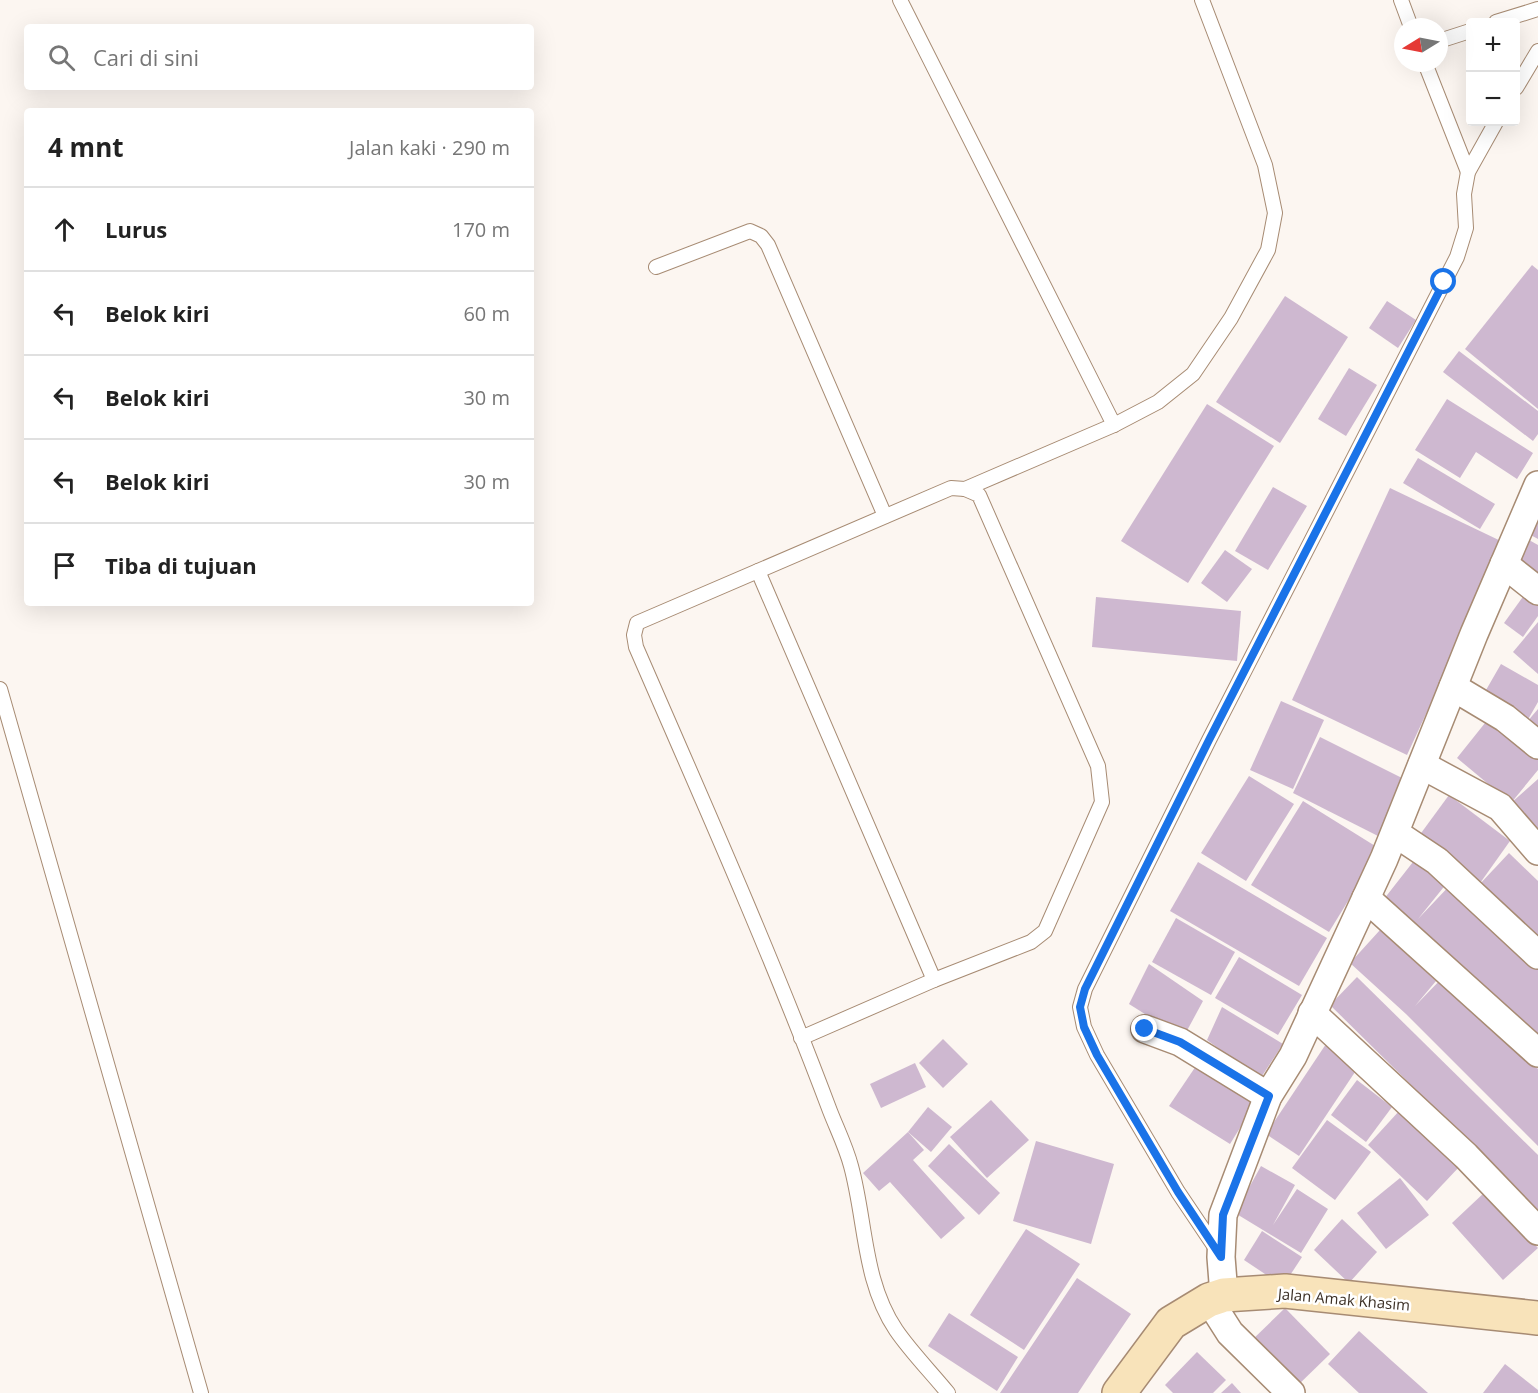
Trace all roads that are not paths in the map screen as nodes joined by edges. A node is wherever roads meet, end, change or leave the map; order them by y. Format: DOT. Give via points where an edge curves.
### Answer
graph roads {
  1 [pos="900,0"];
  2 [pos="1202,0"];
  3 [pos="1401,0"];
  4 [pos="1538,9"];
  5 [pos="1408,18"];
  6 [pos="1509,18"];
  7 [pos="1466,32"];
  8 [pos="1448,38"];
  9 [pos="1538,51"];
  10 [pos="1429,72"];
  11 [pos="1520,80"];
  12 [pos="1494,126"];
  13 [pos="1468,172"];
  14 [pos="656,267"];
  15 [pos="1114,425"];
  16 [pos="1538,485"];
  17 [pos="965,489"];
  18 [pos="885,516"];
  19 [pos="1504,564"];
  20 [pos="758,571"];
  21 [pos="1538,591"];
  22 [pos="1453,687"];
  23 [pos="0,689"];
  24 [pos="1538,745"];
  25 [pos="1422,765"];
  26 [pos="1395,833"];
  27 [pos="1538,851"];
  28 [pos="1366,898"];
  29 [pos="1538,955"];
  30 [pos="934,980"];
  31 [pos="1312,1014"];
  32 [pos="1145,1029"];
  33 [pos="801,1038"];
  34 [pos="1538,1053"];
  35 [pos="1269,1096"];
  36 [pos="1538,1231"];
  37 [pos="1221,1257"];
  38 [pos="1217,1298"];
  39 [pos="1538,1318"];
  40 [pos="1126,1390"];
  41 [pos="201,1393"];
  42 [pos="948,1393"];
  43 [pos="1291,1393"];
  1 -- 15 [label="lane"];
  2 -- 15 [label="lane" via="1264,165 1275,213 1268,249 1231,318 1193,374 1158,402"];
  3 -- 5 [label="lane"];
  4 -- 6 [label="lane"];
  7 -- 8 [label="lane"];
  9 -- 11 [label="lane"];
  10 -- 13 [label="lane"];
  12 -- 13 [label="lane"];
  13 -- 37 [label="lane" via="1464,194 1466,228 1457,257 1203,751 1085,989 1080,1007 1097,1055"];
  14 -- 18 [label="lane" via="750,231 761,236"];
  15 -- 17 [label="lane"];
  16 -- 19 [label="street"];
  17 -- 18 [label="lane" via="951,488"];
  17 -- 30 [label="lane" via="979,495 1098,766 1102,802 1045,931 1031,942"];
  18 -- 20 [label="lane"];
  19 -- 21 [label="street"];
  19 -- 22 [label="street"];
  20 -- 30 [label="lane"];
  20 -- 33 [label="lane" via="637,623 634,635"];
  22 -- 24 [label="street" via="1504,718"];
  22 -- 25 [label="street"];
  23 -- 41 [label="lane"];
  25 -- 26 [label="street"];
  25 -- 27 [label="street" via="1500,807"];
  26 -- 28 [label="street"];
  26 -- 29 [label="street" via="1437,861"];
  28 -- 31 [label="street"];
  28 -- 34 [label="street"];
  30 -- 33 [label="lane"];
  31 -- 35 [label="street"];
  31 -- 36 [label="street" via="1466,1156"];
  32 -- 35 [label="street" via="1180,1042"];
  33 -- 42 [label="lane" via="851,1166 868,1265 883,1304 896,1330"];
  35 -- 37 [label="street" via="1223,1215"];
  37 -- 38 [label="street"];
  38 -- 39 [label="main road, Jalan Amak Khasim" via="1285,1291"];
  38 -- 40 [label="main road, Jalan Amak Khasim" via="1171,1323"];
  38 -- 43 [label="street" via="1230,1333"];
}
